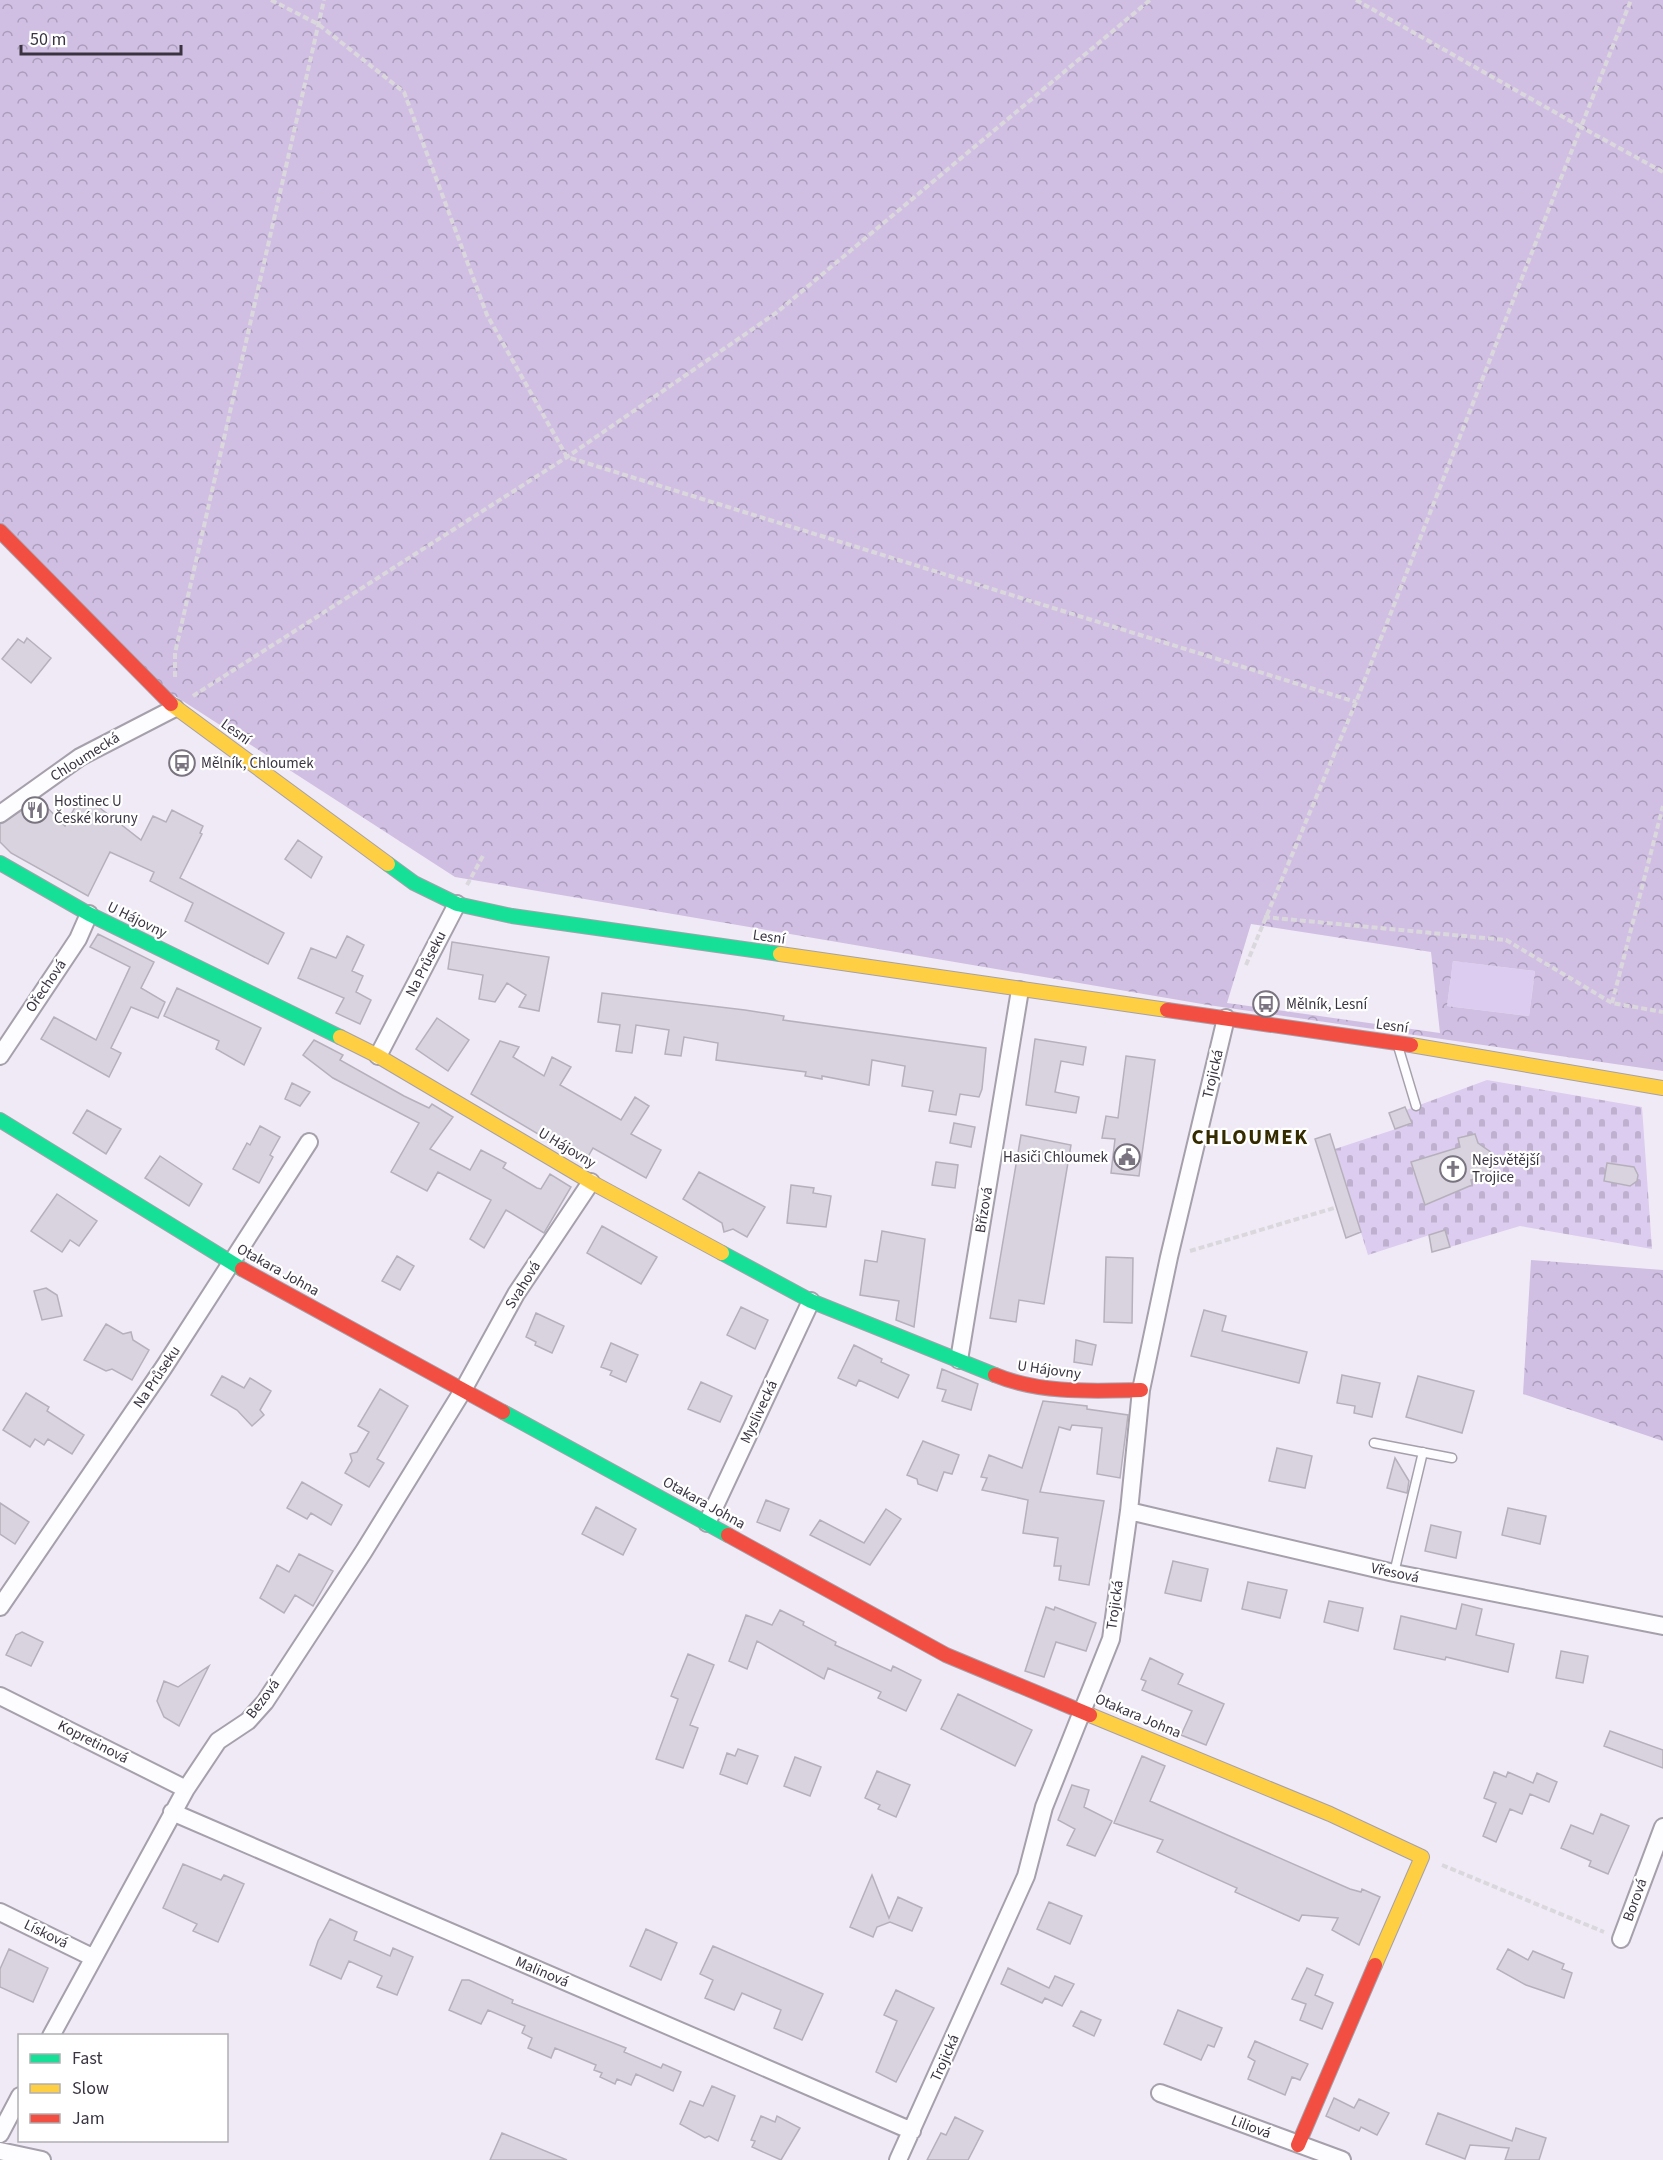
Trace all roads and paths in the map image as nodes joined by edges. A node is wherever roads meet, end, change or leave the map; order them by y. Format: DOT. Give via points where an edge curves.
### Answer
graph roads {
  1 [pos="271,0"];
  2 [pos="324,0"];
  3 [pos="1150,0"];
  4 [pos="1356,0"];
  5 [pos="1631,0"];
  6 [pos="318,24"];
  7 [pos="1581,127"];
  8 [pos="1663,172"];
  9 [pos="567,457"];
  10 [pos="0,531"];
  11 [pos="1356,702"];
  12 [pos="175,708"];
  13 [pos="1663,806"];
  14 [pos="0,813"];
  15 [pos="484,854"];
  16 [pos="0,863"];
  17 [pos="457,904"];
  18 [pos="89,914"];
  19 [pos="1264,917"];
  20 [pos="1246,966"];
  21 [pos="1020,990"];
  22 [pos="1612,1003"];
  23 [pos="1663,1012"];
  24 [pos="1226,1018"];
  25 [pos="1397,1043"];
  26 [pos="0,1056"];
  27 [pos="378,1056"];
  28 [pos="1663,1088"];
  29 [pos="1416,1106"];
  30 [pos="0,1120"];
  31 [pos="309,1142"];
  32 [pos="591,1182"];
  33 [pos="1334,1208"];
  34 [pos="1169,1257"];
  35 [pos="231,1263"];
  36 [pos="812,1301"];
  37 [pos="959,1360"];
  38 [pos="1141,1390"];
  39 [pos="462,1392"];
  40 [pos="1374,1443"];
  41 [pos="1424,1452"];
  42 [pos="1452,1458"];
  43 [pos="1129,1511"];
  44 [pos="707,1523"];
  45 [pos="1394,1573"];
  46 [pos="0,1607"];
  47 [pos="1663,1626"];
  48 [pos="0,1696"];
  49 [pos="1083,1712"];
  50 [pos="186,1789"];
  51 [pos="172,1812"];
  52 [pos="1663,1827"];
  53 [pos="1422,1857"];
  54 [pos="0,1912"];
  55 [pos="1621,1939"];
  56 [pos="92,1957"];
  57 [pos="52,2034"];
  58 [pos="1160,2093"];
  59 [pos="18,2100"];
  60 [pos="912,2131"];
  61 [pos="0,2134"];
  62 [pos="1298,2145"];
  63 [pos="0,2151"];
  64 [pos="42,2160"];
  65 [pos="898,2160"];
  66 [pos="1342,2160"];
  1 -- 6 [label="path"];
  2 -- 6 [label="path"];
  3 -- 9 [label="path" via="776,313"];
  4 -- 7 [label="path"];
  5 -- 7 [label="path"];
  6 -- 9 [label="path" via="404,92 487,315"];
  6 -- 12 [label="path" via="175,653"];
  7 -- 8 [label="path"];
  7 -- 11 [label="path"];
  9 -- 11 [label="path"];
  9 -- 12 [label="path"];
  10 -- 12 [label="street, Lesní"];
  11 -- 19 [label="path"];
  12 -- 14 [label="street, Chloumecká" via="80,757"];
  12 -- 17 [label="street, Lesní" via="414,883"];
  13 -- 22 [label="path"];
  15 -- 17 [label="path"];
  16 -- 18 [label="street, U Hájovny"];
  17 -- 21 [label="street, Lesní" via="512,916"];
  17 -- 27 [label="street, Na Průseku"];
  18 -- 26 [label="street, Ořechová" via="78,939"];
  18 -- 27 [label="street, U Hájovny"];
  19 -- 20 [label="path"];
  19 -- 22 [label="path" via="1506,940"];
  21 -- 24 [label="street, Lesní"];
  21 -- 37 [label="street, Břízová"];
  22 -- 23 [label="path"];
  24 -- 25 [label="street, Lesní"];
  24 -- 34 [label="street, Trojická"];
  25 -- 28 [label="street, Lesní"];
  25 -- 29 [label="lane"];
  27 -- 32 [label="street, U Hájovny"];
  30 -- 35 [label="street, Otakara Johna"];
  31 -- 35 [label="street, Na Průseku"];
  32 -- 36 [label="street, U Hájovny"];
  32 -- 39 [label="street, Svahová" via="516,1294"];
  33 -- 34 [label="path"];
  34 -- 38 [label="street, Trojická"];
  35 -- 39 [label="street, Otakara Johna"];
  35 -- 46 [label="street, Na Průseku"];
  36 -- 37 [label="street, U Hájovny"];
  36 -- 44 [label="street, Myslivecká"];
  37 -- 38 [label="street, U Hájovny" via="1011,1382 1075,1392"];
  38 -- 43 [label="street, Trojická"];
  39 -- 44 [label="street, Otakara Johna"];
  39 -- 50 [label="street, Bezová" via="264,1702 248,1721 218,1741"];
  40 -- 41 [label="lane"];
  41 -- 42 [label="lane"];
  41 -- 45 [label="lane"];
  43 -- 45 [label="street, Vřesová"];
  43 -- 49 [label="street, Trojická" via="1110,1639"];
  44 -- 49 [label="street, Otakara Johna" via="946,1655"];
  45 -- 47 [label="street, Vřesová"];
  48 -- 50 [label="street, Kopretinová"];
  49 -- 53 [label="street, Otakara Johna" via="1330,1814"];
  49 -- 60 [label="street, Trojická" via="1044,1807 1026,1876"];
  50 -- 51 [label="street, Bezová"];
  51 -- 56 [label="street, Bezová"];
  51 -- 60 [label="street, Malinová"];
  52 -- 55 [label="street, Borová"];
  53 -- 55 [label="path"];
  53 -- 62 [label="street"];
  54 -- 56 [label="street, Lísková"];
  56 -- 57 [label="street, Bezová"];
  58 -- 62 [label="street, Liliová"];
  59 -- 61 [label="street"];
  60 -- 65 [label="street, Trojická"];
  62 -- 66 [label="street, Liliová"];
  63 -- 64 [label="street"];
}
